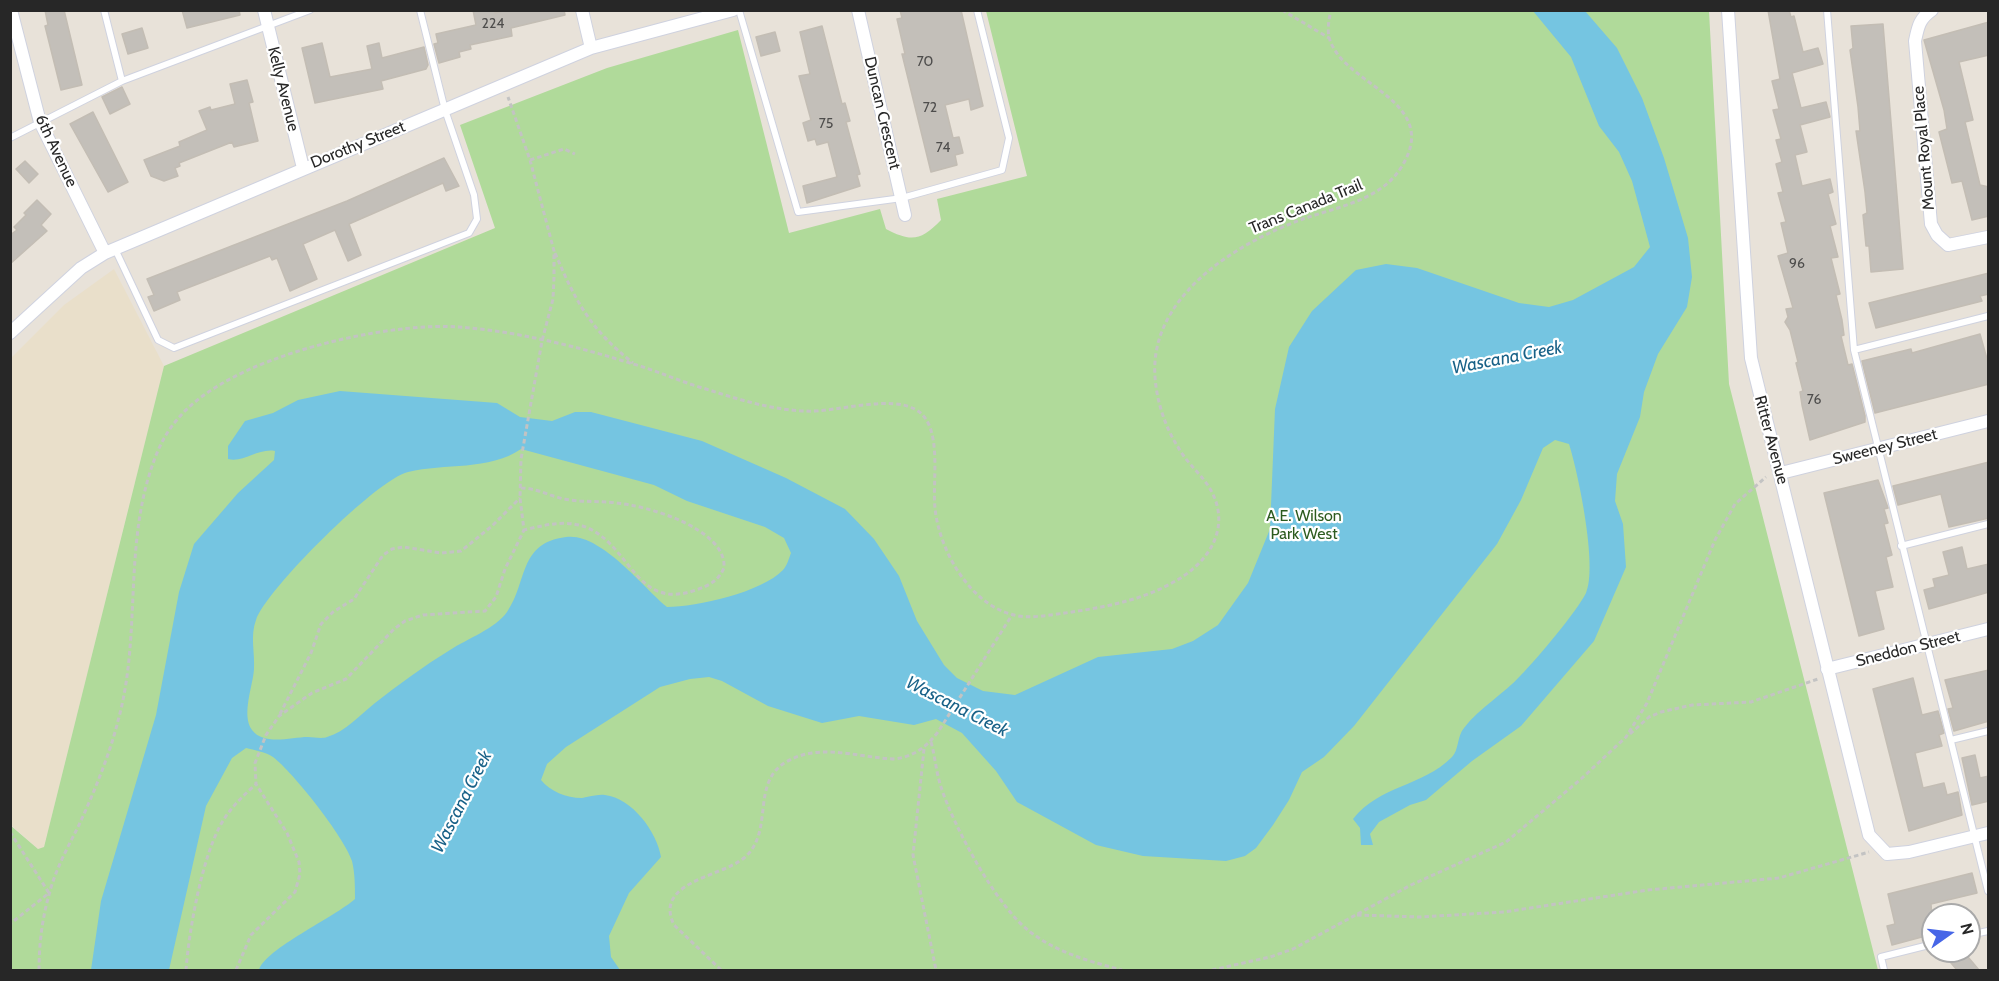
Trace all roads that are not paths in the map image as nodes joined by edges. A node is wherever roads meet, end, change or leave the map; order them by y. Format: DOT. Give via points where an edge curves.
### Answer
graph roads {
  1 [pos="11,10"];
  2 [pos="104,10"];
  3 [pos="264,10"];
  4 [pos="310,10"];
  5 [pos="420,10"];
  6 [pos="582,10"];
  7 [pos="733,10"];
  8 [pos="739,10"];
  9 [pos="858,10"];
  10 [pos="976,10"];
  11 [pos="1728,10"];
  12 [pos="1827,10"];
  13 [pos="1932,10"];
  14 [pos="268,26"];
  15 [pos="591,48"];
  16 [pos="122,81"];
  17 [pos="445,110"];
  18 [pos="40,122"];
  19 [pos="10,138"];
  20 [pos="303,168"];
  21 [pos="902,198"];
  22 [pos="905,215"];
  23 [pos="1989,237"];
  24 [pos="110,251"];
  25 [pos="1989,316"];
  26 [pos="10,333"];
  27 [pos="1854,350"];
  28 [pos="1989,421"];
  29 [pos="1877,449"];
  30 [pos="1781,473"];
  31 [pos="1989,524"];
  32 [pos="1901,546"];
  33 [pos="1989,628"];
  34 [pos="1927,644"];
  35 [pos="1828,673"];
  36 [pos="1989,731"];
  37 [pos="1951,740"];
  38 [pos="1989,833"];
  39 [pos="1975,836"];
  40 [pos="1989,891"];
  41 [pos="1921,947"];
  42 [pos="1884,970"];
  1 -- 18 [label="street, 6th Avenue"];
  2 -- 16 [label="lane"];
  3 -- 14 [label="street, Kelly Avenue"];
  4 -- 14 [label="lane"];
  5 -- 17 [label="lane"];
  6 -- 15 [label="street"];
  7 -- 15 [label="street, Dorothy Street"];
  8 -- 21 [label="lane" via="798,212"];
  9 -- 21 [label="street, Duncan Crescent"];
  10 -- 21 [label="lane" via="1009,138 1002,170"];
  11 -- 30 [label="street, Ritter Avenue" via="1751,358"];
  12 -- 27 [label="lane"];
  13 -- 23 [label="street, Mount Royal Place" via="1918,25 1915,41 1931,224 1936,235 1948,244"];
  14 -- 16 [label="lane"];
  14 -- 20 [label="street, Kelly Avenue"];
  15 -- 17 [label="street, Dorothy Street"];
  16 -- 18 [label="lane"];
  17 -- 20 [label="street, Dorothy Street"];
  17 -- 24 [label="lane" via="474,195 477,219 469,233 174,348 158,340"];
  18 -- 19 [label="lane"];
  18 -- 24 [label="street, 6th Avenue"];
  20 -- 24 [label="street, Dorothy Street"];
  21 -- 22 [label="street, Duncan Crescent"];
  24 -- 26 [label="street, Dorothy Street" via="66,282"];
  25 -- 27 [label="lane"];
  27 -- 29 [label="lane"];
  28 -- 29 [label="street, Sweeney Street"];
  29 -- 30 [label="street, Sweeney Street"];
  29 -- 32 [label="lane"];
  30 -- 35 [label="street, Ritter Avenue"];
  31 -- 32 [label="lane"];
  32 -- 34 [label="lane"];
  33 -- 34 [label="street, Sneddon Street"];
  34 -- 35 [label="street, Sneddon Street"];
  34 -- 37 [label="lane"];
  35 -- 39 [label="street, Ritter Avenue" via="1869,835 1877,846 1887,854 1909,852"];
  36 -- 37 [label="lane"];
  37 -- 39 [label="lane"];
  38 -- 39 [label="street"];
  39 -- 40 [label="lane"];
  41 -- 42 [label="lane" via="1881,957"];
}
